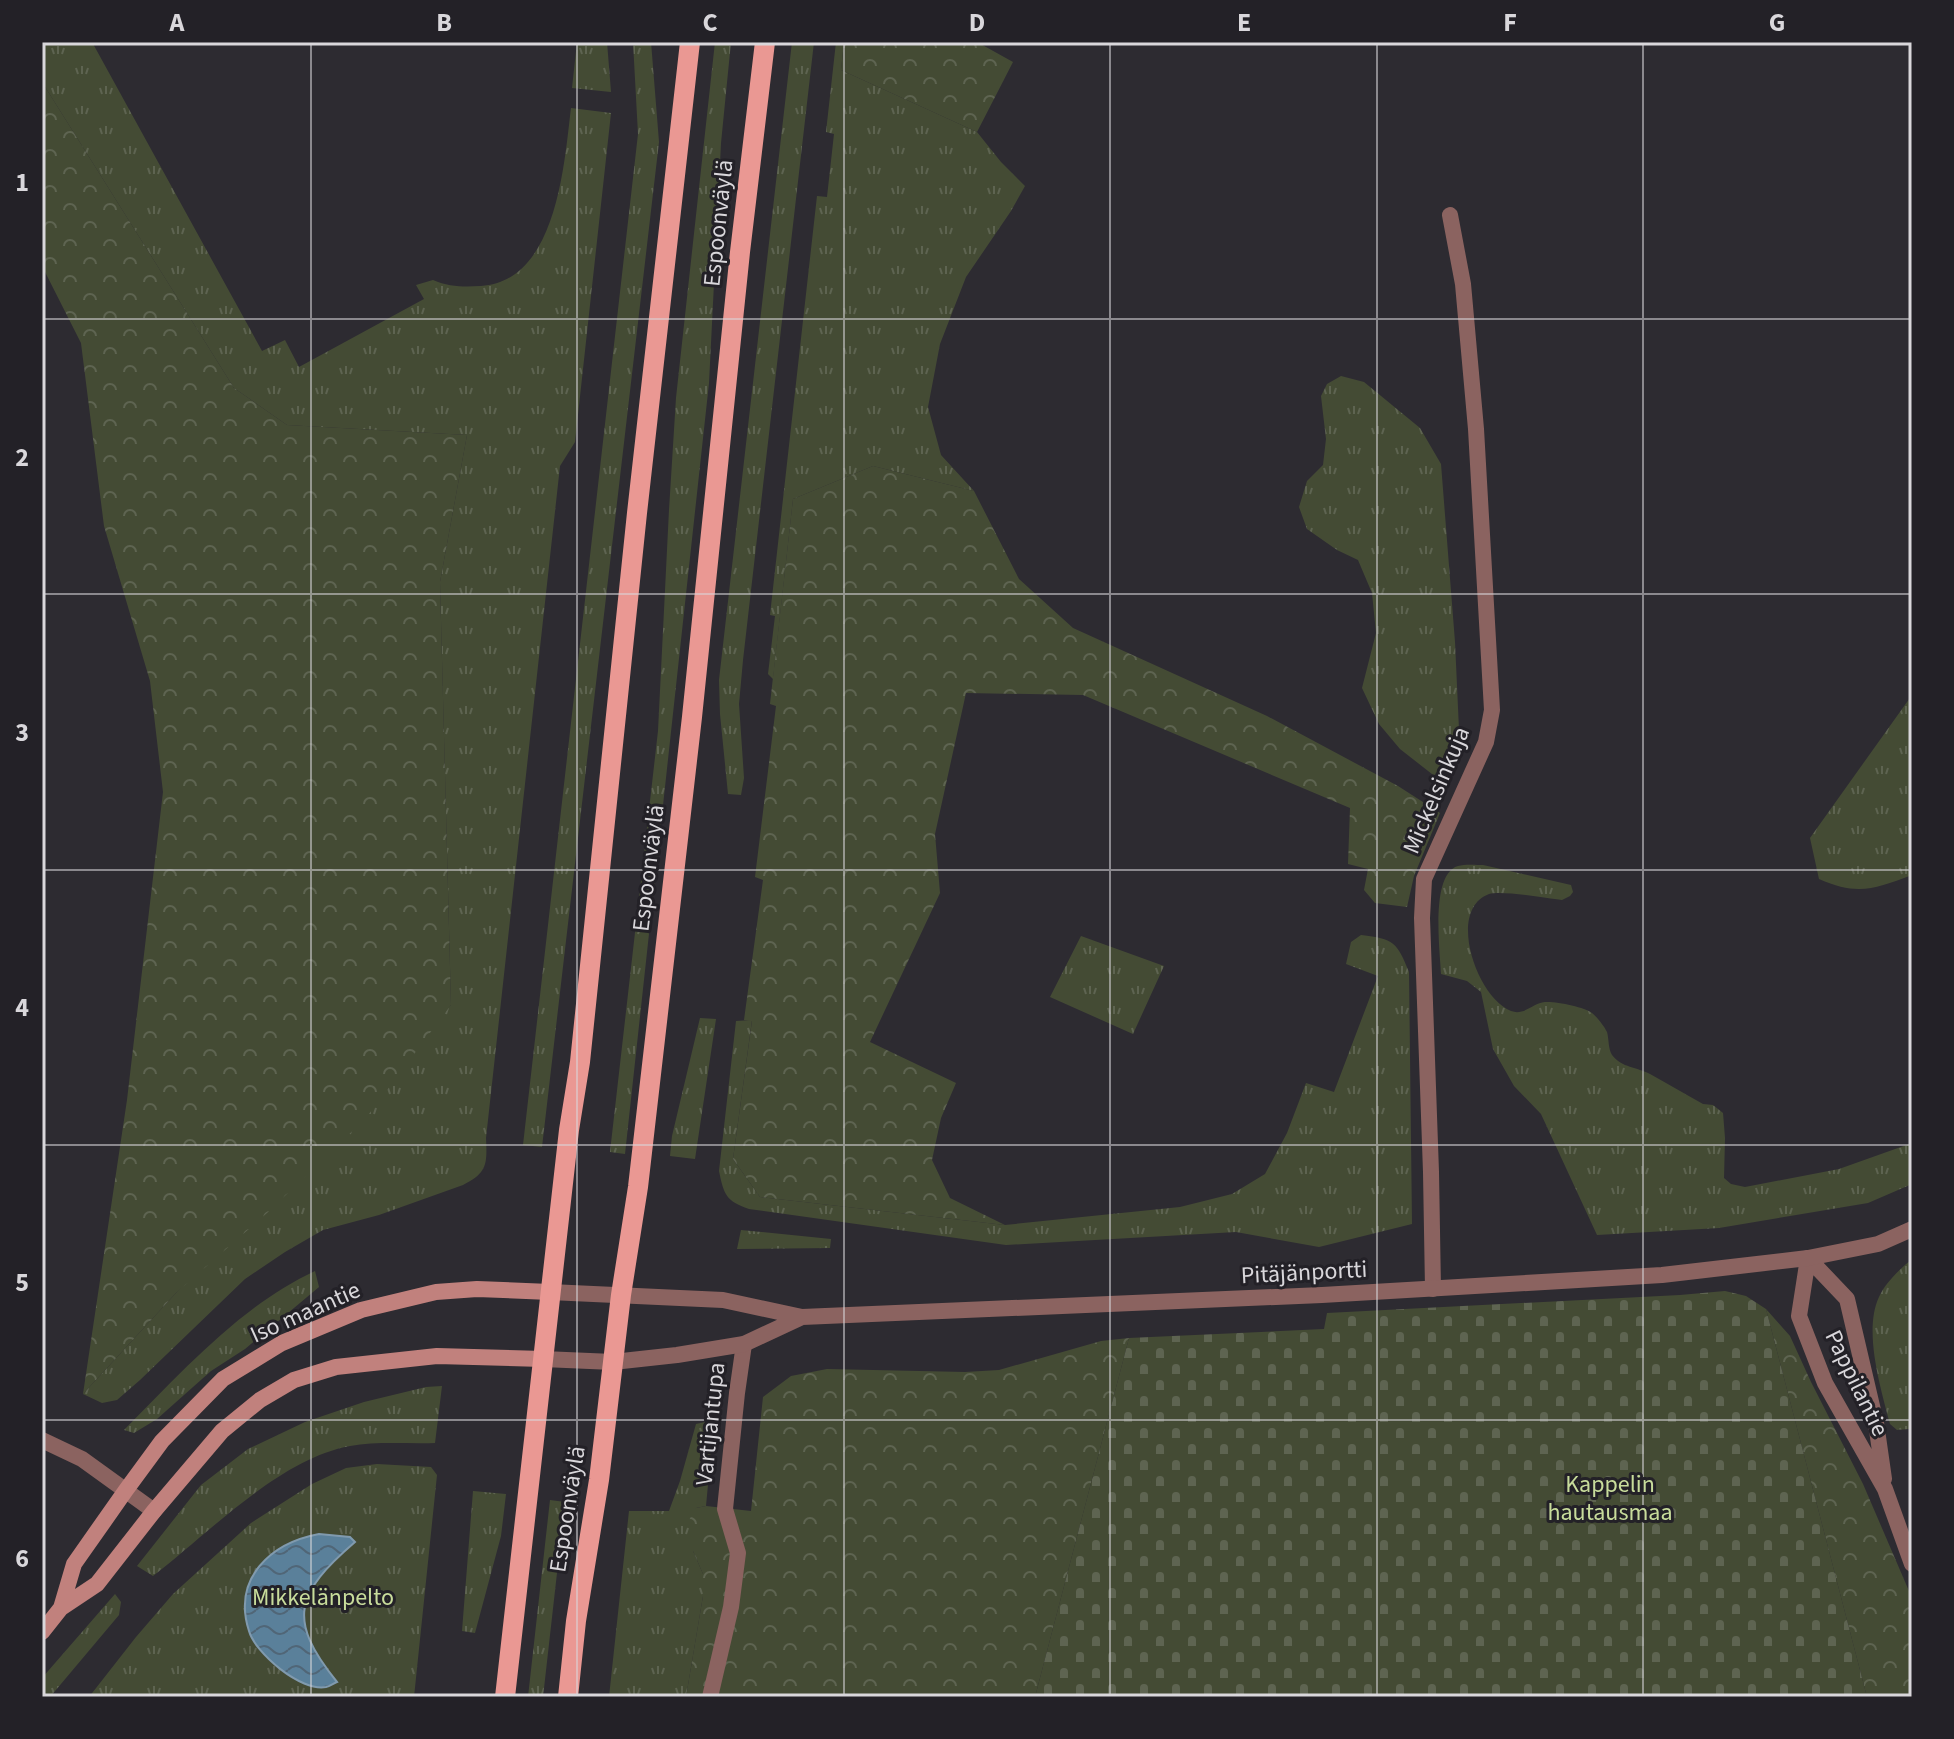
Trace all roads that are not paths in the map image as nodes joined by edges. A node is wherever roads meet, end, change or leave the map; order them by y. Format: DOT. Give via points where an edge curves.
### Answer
graph roads {
  1 [pos="690,42"];
  2 [pos="765,42"];
  3 [pos="1450,215"];
  4 [pos="1912,1229"];
  5 [pos="1808,1258"];
  6 [pos="1433,1289"];
  7 [pos="550,1292"];
  8 [pos="621,1295"];
  9 [pos="802,1317"];
  10 [pos="744,1344"];
  11 [pos="543,1359"];
  12 [pos="613,1362"];
  13 [pos="42,1440"];
  14 [pos="1885,1489"];
  15 [pos="126,1490"];
  16 [pos="154,1511"];
  17 [pos="1912,1564"];
  18 [pos="61,1608"];
  19 [pos="42,1632"];
  20 [pos="505,1697"];
  21 [pos="568,1697"];
  22 [pos="710,1697"];
  1 -- 7 [label="main road, Espoonväylä" via="580,1062"];
  2 -- 8 [label="main road, Espoonväylä" via="638,1187"];
  3 -- 6 [label="street, Mickelsinkuja" via="1463,284 1475,415 1492,710 1486,742 1424,879"];
  4 -- 5 [label="street, Pitäjänportti" via="1878,1244"];
  5 -- 6 [label="street, Pitäjänportti" via="1662,1275"];
  5 -- 14 [label="street, Pappilantie" via="1847,1299 1876,1423"];
  5 -- 14 [label="street, Pappilantie" via="1799,1316 1825,1383"];
  6 -- 9 [label="street, Pitäjänportti"];
  7 -- 8 [label="street, Pitäjänportti"];
  7 -- 11 [label="main road, Espoonväylä"];
  7 -- 15 [label="main road, Iso maantie" via="436,1292 361,1310 282,1343 223,1379 162,1441"];
  8 -- 9 [label="street, Pitäjänportti" via="723,1300"];
  8 -- 12 [label="main road, Espoonväylä"];
  9 -- 10 [label="street, Pitäjänportti"];
  10 -- 12 [label="street, Pitäjänportti"];
  10 -- 22 [label="street, Vartijantupa" via="725,1509 738,1553"];
  11 -- 12 [label="street, Pitäjänportti"];
  11 -- 16 [label="main road, Iso maantie" via="437,1356 336,1367 294,1380 222,1431"];
  11 -- 20 [label="main road, Espoonväylä"];
  12 -- 21 [label="main road, Espoonväylä"];
  13 -- 15 [label="street" via="82,1459"];
  14 -- 17 [label="street, Pappilantie"];
  15 -- 16 [label="street"];
  15 -- 18 [label="main road, Iso maantie" via="74,1564"];
  16 -- 18 [label="main road, Iso maantie" via="97,1584"];
  18 -- 19 [label="main road, Iso maantie"];
}
